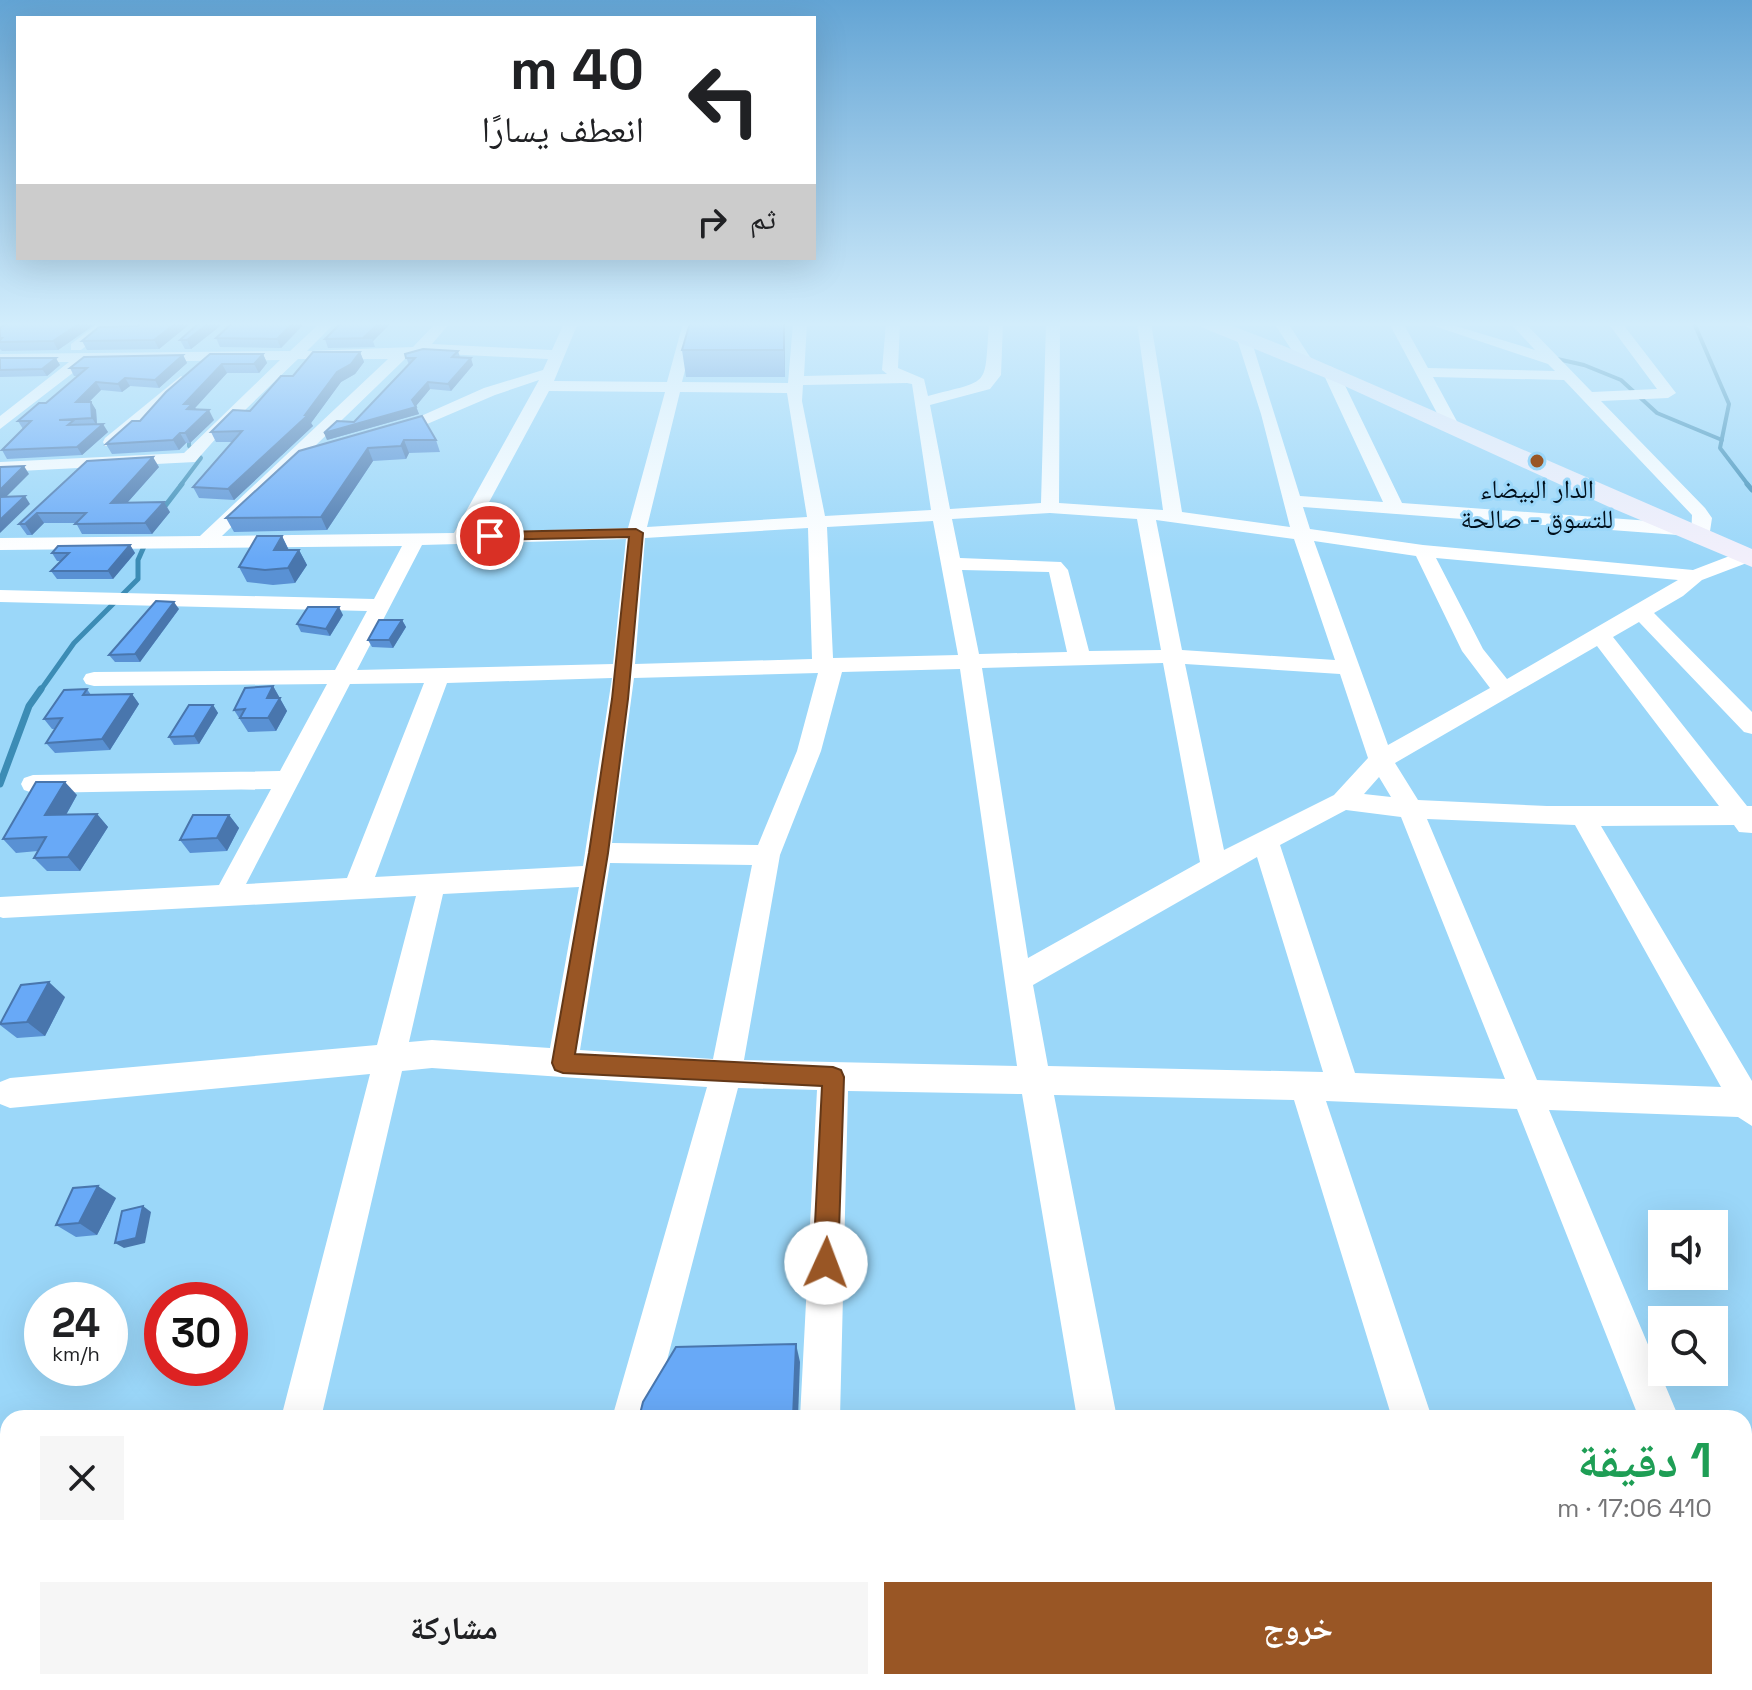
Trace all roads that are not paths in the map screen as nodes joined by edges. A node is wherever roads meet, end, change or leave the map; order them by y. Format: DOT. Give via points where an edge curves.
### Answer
graph roads {
  1 [pos="28,402"];
  2 [pos="152,402"];
  3 [pos="246,402"];
  4 [pos="353,402"];
  5 [pos="469,402"];
  6 [pos="534,402"];
  7 [pos="669,402"];
  8 [pos="794,402"];
  9 [pos="923,402"];
  10 [pos="1052,402"];
  11 [pos="1156,402"];
  12 [pos="1263,402"];
  13 [pos="1345,402"];
  14 [pos="1397,402"];
  15 [pos="1439,402"];
  16 [pos="1593,402"];
  17 [pos="0,424"];
  18 [pos="1452,427"];
  19 [pos="383,435"];
  20 [pos="325,451"];
  21 [pos="297,457"];
  22 [pos="87,463"];
  23 [pos="0,467"];
  24 [pos="65,483"];
  25 [pos="1293,501"];
  26 [pos="1050,508"];
  27 [pos="1395,508"];
  28 [pos="943,513"];
  29 [pos="1145,514"];
  30 [pos="1173,516"];
  31 [pos="817,521"];
  32 [pos="23,524"];
  33 [pos="1301,532"];
  34 [pos="636,533"];
  35 [pos="1689,533"];
  36 [pos="461,537"];
  37 [pos="415,540"];
  38 [pos="206,541"];
  39 [pos="0,545"];
  40 [pos="1423,551"];
  41 [pos="1749,558"];
  42 [pos="952,564"];
  43 [pos="1695,576"];
  44 [pos="0,596"];
  45 [pos="381,605"];
  46 [pos="1641,612"];
  47 [pos="1600,635"];
  48 [pos="1173,656"];
  49 [pos="1080,659"];
  50 [pos="970,663"];
  51 [pos="828,666"];
  52 [pos="1349,668"];
  53 [pos="624,669"];
  54 [pos="438,676"];
  55 [pos="343,677"];
  56 [pos="94,679"];
  57 [pos="1504,690"];
  58 [pos="1752,726"];
  59 [pos="1381,760"];
  60 [pos="288,780"];
  61 [pos="33,784"];
  62 [pos="1343,801"];
  63 [pos="1411,810"];
  64 [pos="1583,816"];
  65 [pos="1748,820"];
  66 [pos="1265,840"];
  67 [pos="767,855"];
  68 [pos="596,864"];
  69 [pos="1214,867"];
  70 [pos="432,885"];
  71 [pos="357,888"];
  72 [pos="228,893"];
  73 [pos="3,907"];
  74 [pos="1017,979"];
  75 [pos="391,1056"];
  76 [pos="563,1063"];
  77 [pos="726,1074"];
  78 [pos="833,1077"];
  79 [pos="1037,1081"];
  80 [pos="1305,1086"];
  81 [pos="1344,1088"];
  82 [pos="10,1093"];
  83 [pos="1528,1095"];
  84 [pos="1750,1105"];
  85 [pos="303,1410"];
  86 [pos="634,1410"];
  87 [pos="820,1410"];
  88 [pos="1096,1410"];
  89 [pos="1409,1410"];
  90 [pos="1656,1410"];
  1 -- 17 [label="street"];
  2 -- 22 [label="street"];
  3 -- 22 [label="street" via="189,458"];
  4 -- 21 [label="street"];
  5 -- 19 [label="street"];
  6 -- 36 [label="street"];
  7 -- 34 [label="street"];
  8 -- 31 [label="street"];
  9 -- 28 [label="street"];
  10 -- 26 [label="street"];
  11 -- 30 [label="street"];
  12 -- 25 [label="street"];
  13 -- 27 [label="street"];
  14 -- 18 [label="street"];
  15 -- 18 [label="street"];
  16 -- 35 [label="street" via="1699,512 1703,518"];
  18 -- 35 [label="street"];
  20 -- 21 [label="street"];
  21 -- 38 [label="street"];
  22 -- 23 [label="street"];
  22 -- 24 [label="street"];
  25 -- 27 [label="street"];
  25 -- 33 [label="street"];
  26 -- 28 [label="street"];
  26 -- 29 [label="street"];
  27 -- 35 [label="street"];
  28 -- 31 [label="street"];
  28 -- 42 [label="street"];
  29 -- 30 [label="street"];
  29 -- 48 [label="street"];
  30 -- 33 [label="street"];
  31 -- 34 [label="street"];
  31 -- 51 [label="street"];
  32 -- 39 [label="street"];
  33 -- 40 [label="street"];
  33 -- 52 [label="street"];
  34 -- 36 [label="street"];
  34 -- 53 [label="street"];
  35 -- 41 [label="street"];
  36 -- 37 [label="street"];
  37 -- 38 [label="street"];
  37 -- 45 [label="street"];
  38 -- 39 [label="street"];
  40 -- 43 [label="street"];
  40 -- 57 [label="street" via="1473,651"];
  41 -- 43 [label="street"];
  42 -- 49 [label="street" via="1054,566"];
  42 -- 50 [label="street"];
  43 -- 46 [label="street"];
  44 -- 45 [label="street"];
  45 -- 55 [label="street"];
  46 -- 47 [label="street"];
  46 -- 58 [label="street"];
  47 -- 57 [label="street"];
  47 -- 65 [label="street"];
  48 -- 49 [label="street"];
  48 -- 52 [label="street"];
  48 -- 69 [label="street"];
  49 -- 50 [label="street"];
  50 -- 51 [label="street"];
  50 -- 74 [label="street"];
  51 -- 53 [label="street"];
  51 -- 67 [label="street" via="809,751"];
  52 -- 59 [label="street"];
  53 -- 54 [label="street"];
  53 -- 68 [label="street"];
  54 -- 55 [label="street"];
  54 -- 71 [label="street"];
  55 -- 56 [label="street"];
  55 -- 60 [label="street"];
  57 -- 59 [label="street"];
  59 -- 62 [label="street"];
  59 -- 63 [label="street"];
  60 -- 61 [label="street"];
  60 -- 72 [label="street"];
  62 -- 63 [label="street"];
  62 -- 66 [label="street"];
  63 -- 64 [label="street"];
  63 -- 83 [label="street"];
  64 -- 65 [label="street"];
  64 -- 84 [label="street"];
  66 -- 69 [label="street"];
  66 -- 81 [label="street"];
  67 -- 68 [label="street"];
  67 -- 77 [label="street"];
  68 -- 70 [label="street"];
  68 -- 76 [label="street"];
  69 -- 74 [label="street"];
  70 -- 71 [label="street"];
  70 -- 75 [label="street"];
  71 -- 72 [label="street"];
  72 -- 73 [label="street"];
  74 -- 79 [label="street"];
  75 -- 76 [label="street"];
  75 -- 82 [label="street"];
  75 -- 85 [label="street"];
  76 -- 77 [label="street"];
  77 -- 78 [label="street"];
  77 -- 86 [label="street"];
  78 -- 79 [label="street"];
  78 -- 87 [label="street"];
  79 -- 80 [label="street"];
  79 -- 88 [label="street"];
  80 -- 81 [label="street"];
  80 -- 89 [label="street"];
  81 -- 83 [label="street"];
  83 -- 84 [label="street"];
  83 -- 90 [label="street"];
}
